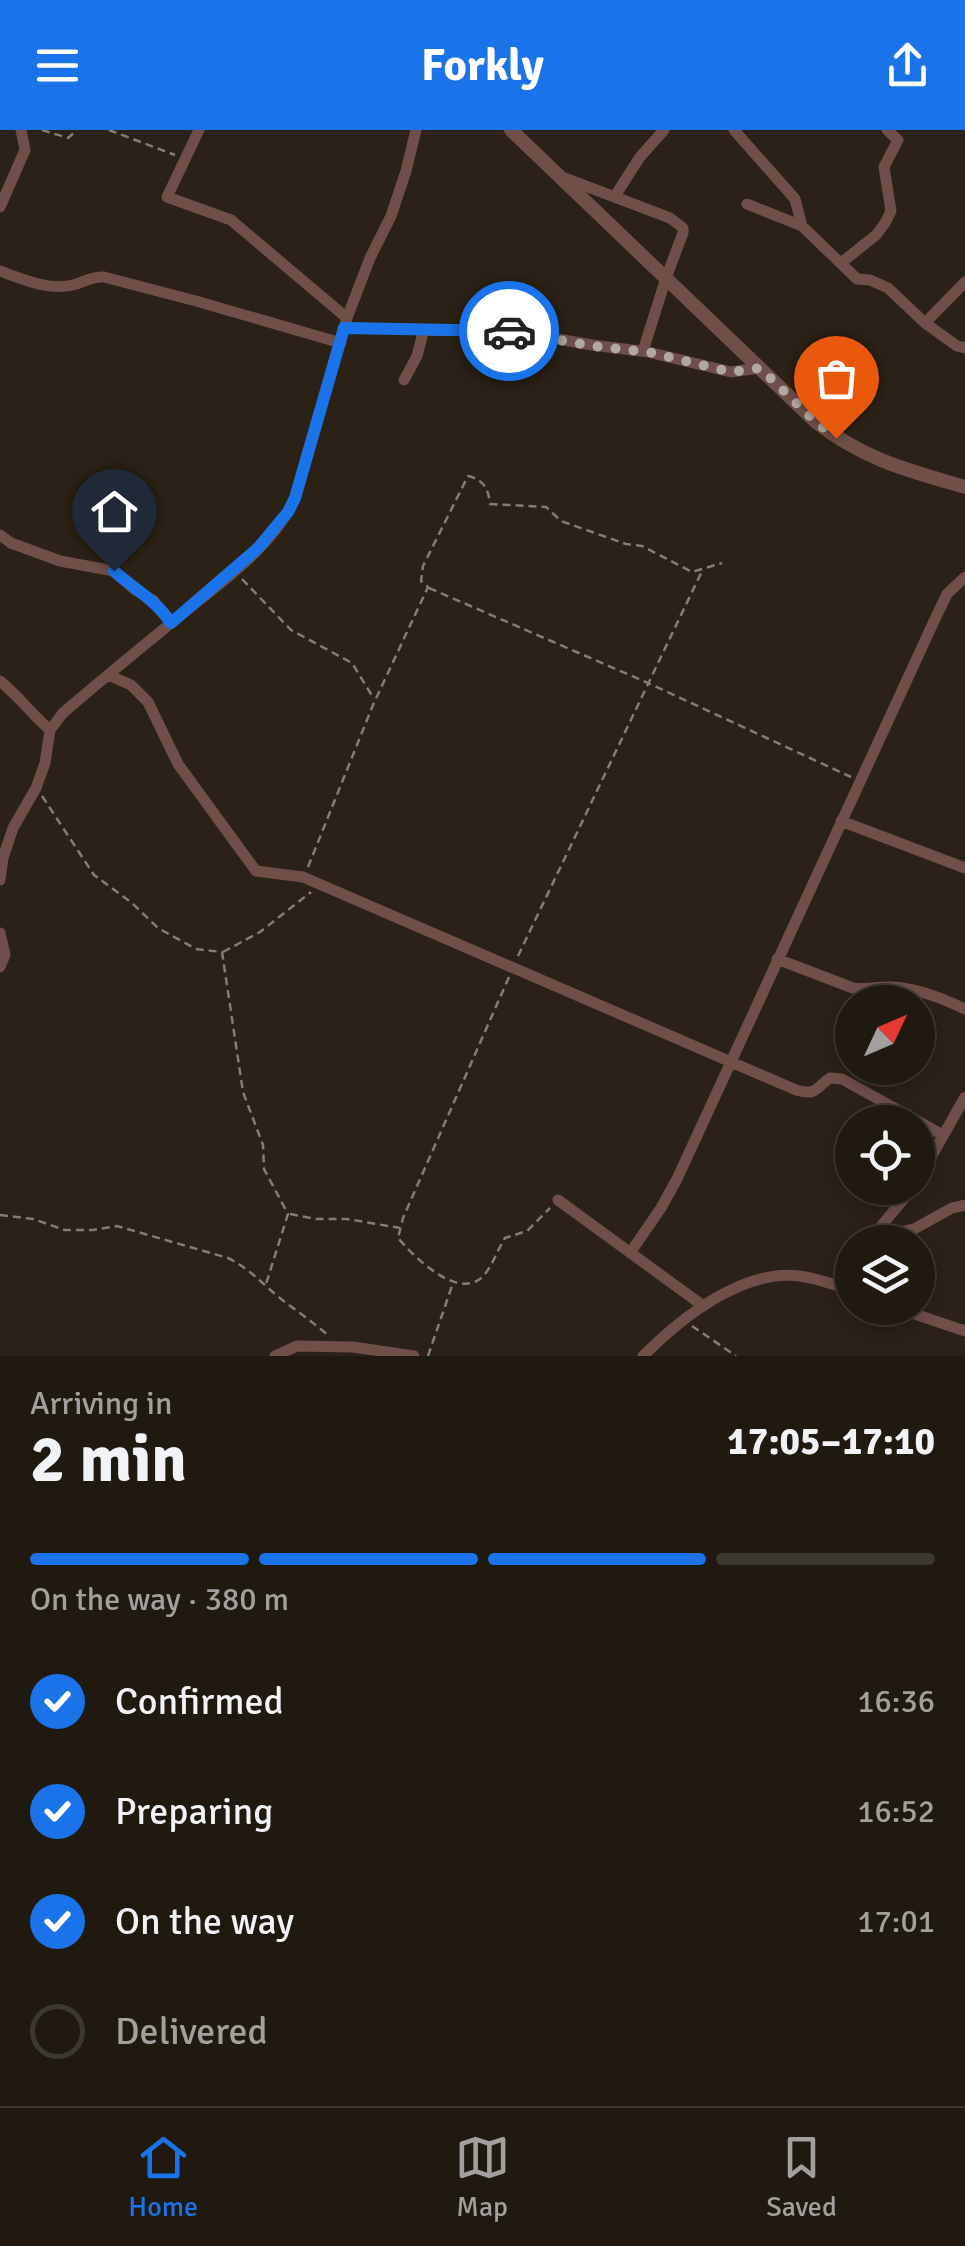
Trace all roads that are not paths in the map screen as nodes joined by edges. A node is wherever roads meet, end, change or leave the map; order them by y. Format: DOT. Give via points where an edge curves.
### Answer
graph roads {
  1 [pos="22,130"];
  2 [pos="199,130"];
  3 [pos="416,130"];
  4 [pos="511,130"];
  5 [pos="664,130"];
  6 [pos="734,130"];
  7 [pos="758,130"];
  8 [pos="887,130"];
  9 [pos="747,143"];
  10 [pos="562,178"];
  11 [pos="615,196"];
  12 [pos="1,198"];
  13 [pos="747,204"];
  14 [pos="802,226"];
  15 [pos="840,263"];
  16 [pos="0,271"];
  17 [pos="666,278"];
  18 [pos="965,282"];
  19 [pos="345,323"];
  20 [pos="925,324"];
  21 [pos="424,330"];
  22 [pos="341,344"];
  23 [pos="965,348"];
  24 [pos="643,352"];
  25 [pos="760,368"];
  26 [pos="404,380"];
  27 [pos="965,487"];
  28 [pos="0,536"];
  29 [pos="965,576"];
  30 [pos="171,623"];
  31 [pos="108,675"];
  32 [pos="0,681"];
  33 [pos="50,730"];
  34 [pos="841,821"];
  35 [pos="965,868"];
  36 [pos="0,880"];
  37 [pos="0,933"];
  38 [pos="777,959"];
  39 [pos="0,968"];
  40 [pos="965,1008"];
  41 [pos="730,1061"];
  42 [pos="965,1097"];
  43 [pos="943,1136"];
  44 [pos="935,1150"];
  45 [pos="558,1200"];
  46 [pos="899,1205"];
  47 [pos="965,1205"];
  48 [pos="882,1225"];
  49 [pos="923,1225"];
  50 [pos="630,1253"];
  51 [pos="835,1285"];
  52 [pos="702,1305"];
  53 [pos="935,1321"];
  54 [pos="965,1331"];
  55 [pos="342,1352"];
  56 [pos="275,1356"];
  57 [pos="414,1356"];
  58 [pos="643,1356"];
  1 -- 12 [label="street" via="26,150"];
  2 -- 19 [label="street" via="167,197 231,220"];
  3 -- 19 [label="street" via="390,216"];
  4 -- 10 [label="street"];
  5 -- 11 [label="street"];
  6 -- 9 [label="street"];
  7 -- 9 [label="street"];
  8 -- 15 [label="street" via="898,140 884,167 890,211 876,235"];
  9 -- 14 [label="street" via="795,199"];
  10 -- 11 [label="street"];
  10 -- 17 [label="street"];
  11 -- 17 [label="street" via="683,228"];
  13 -- 14 [label="street"];
  14 -- 15 [label="street"];
  15 -- 20 [label="street" via="857,279 888,288"];
  16 -- 22 [label="street" via="54,287 104,277"];
  17 -- 24 [label="street"];
  17 -- 25 [label="street"];
  18 -- 20 [label="street"];
  19 -- 21 [label="street"];
  19 -- 22 [label="street"];
  20 -- 23 [label="street"];
  21 -- 24 [label="street" via="512,331"];
  21 -- 26 [label="street"];
  22 -- 30 [label="street" via="288,512 234,571"];
  24 -- 25 [label="street" via="731,372"];
  25 -- 27 [label="street" via="853,448"];
  28 -- 30 [label="street" via="60,561 114,571"];
  29 -- 34 [label="street" via="946,594"];
  30 -- 31 [label="street"];
  31 -- 33 [label="street"];
  31 -- 41 [label="street" via="148,702 178,764 256,871 304,877"];
  32 -- 33 [label="street"];
  33 -- 36 [label="street" via="45,762 13,828"];
  34 -- 35 [label="street"];
  34 -- 38 [label="street"];
  37 -- 39 [label="street"];
  38 -- 40 [label="street" via="853,988 908,989"];
  38 -- 41 [label="street"];
  41 -- 43 [label="street" via="806,1093 830,1078 842,1079"];
  41 -- 50 [label="street" via="662,1208"];
  42 -- 43 [label="street"];
  43 -- 44 [label="street"];
  45 -- 50 [label="street"];
  46 -- 48 [label="street"];
  47 -- 49 [label="street"];
  50 -- 52 [label="street"];
  51 -- 52 [label="street" via="782,1275"];
  52 -- 58 [label="street"];
  53 -- 54 [label="street"];
  55 -- 56 [label="street" via="297,1346"];
  55 -- 57 [label="street"];
}
